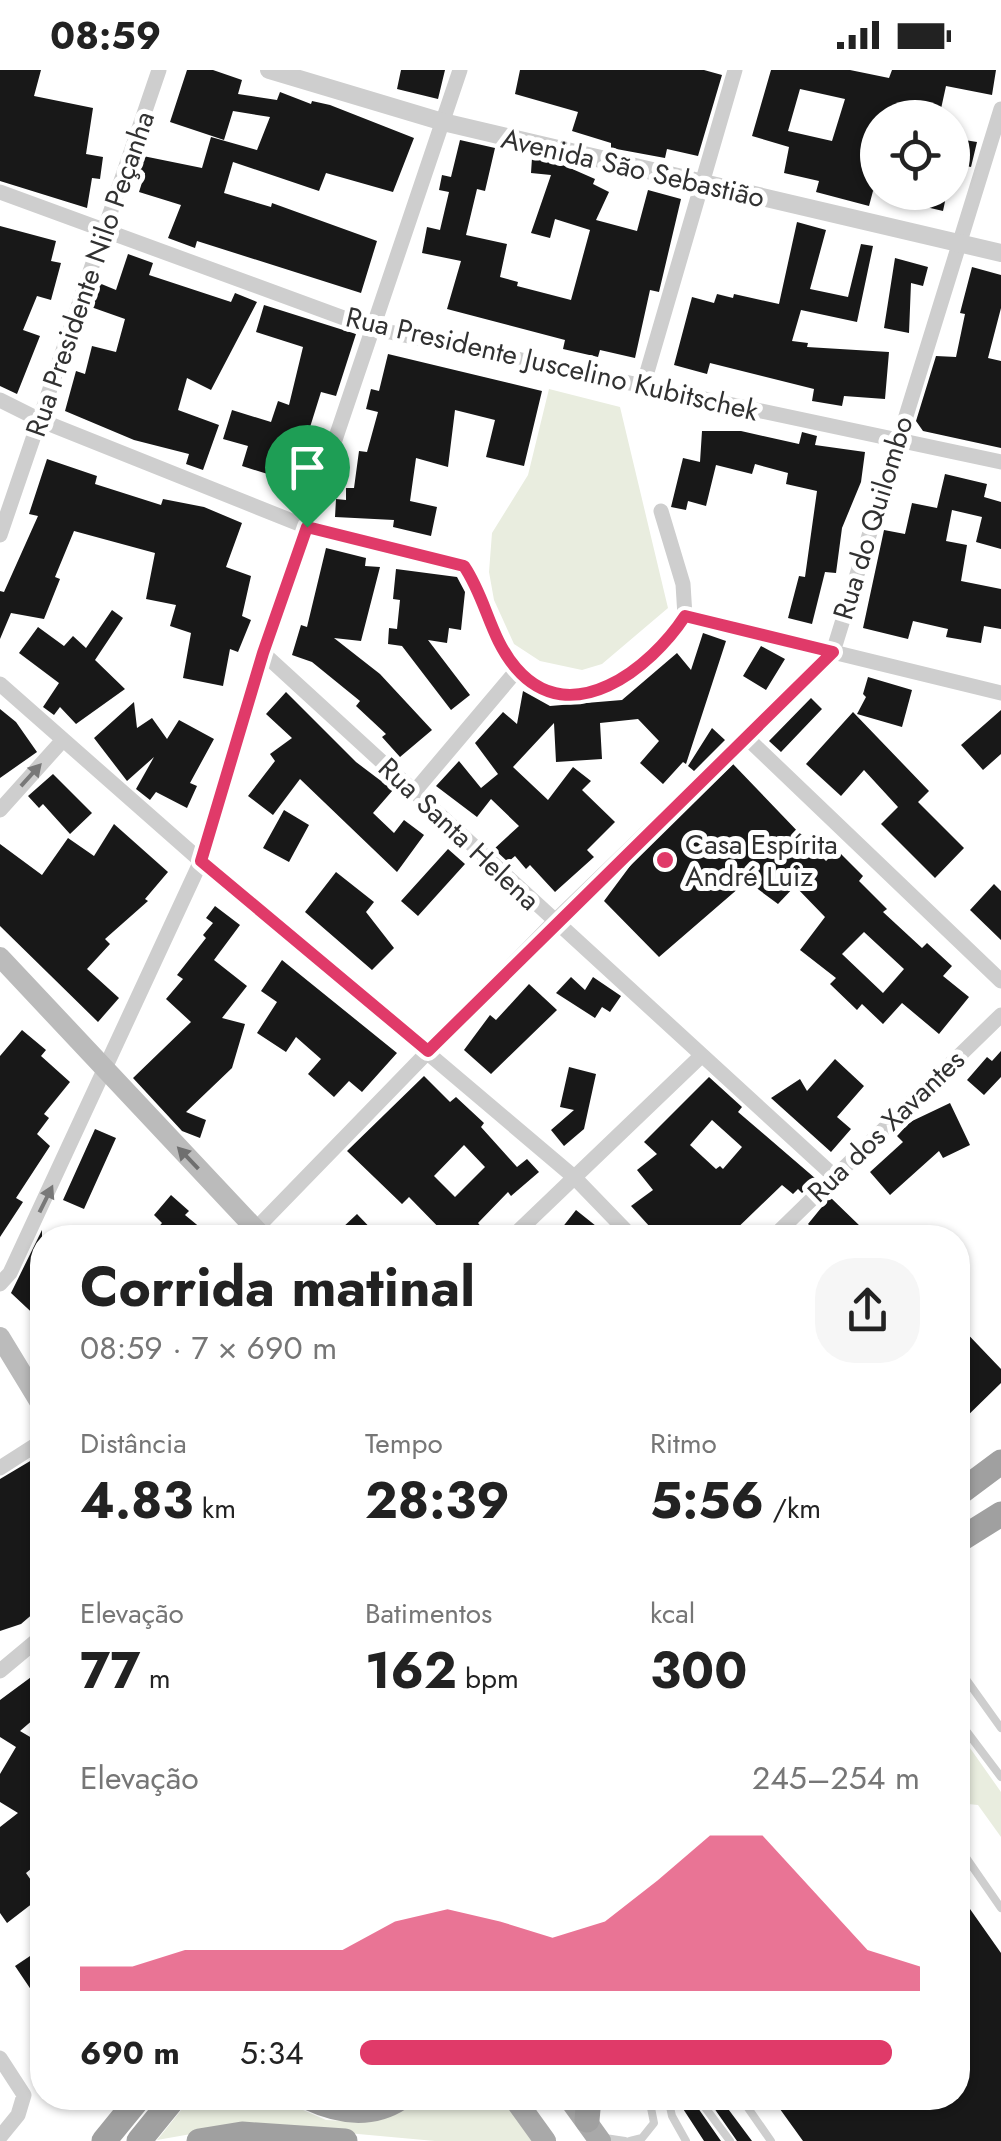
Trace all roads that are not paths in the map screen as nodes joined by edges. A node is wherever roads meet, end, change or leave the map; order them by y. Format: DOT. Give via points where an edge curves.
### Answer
graph roads {
  1 [pos="159,70"];
  2 [pos="269,70"];
  3 [pos="460,70"];
  4 [pos="735,70"];
  5 [pos="1001,109"];
  6 [pos="444,122"];
  7 [pos="699,185"];
  8 [pos="0,192"];
  9 [pos="105,233"];
  10 [pos="960,244"];
  11 [pos="1001,253"];
  12 [pos="371,328"];
  13 [pos="643,386"];
  14 [pos="0,400"];
  15 [pos="42,422"];
  16 [pos="896,440"];
  17 [pos="1001,462"];
  18 [pos="661,512"];
  19 [pos="307,527"];
  20 [pos="0,534"];
  21 [pos="685,616"];
  22 [pos="833,652"];
  23 [pos="263,653"];
  24 [pos="516,670"];
  25 [pos="0,684"];
  26 [pos="1001,693"];
  27 [pos="747,738"];
  28 [pos="62,741"];
  29 [pos="414,792"];
  30 [pos="0,810"];
  31 [pos="201,861"];
  32 [pos="554,922"];
  33 [pos="0,958"];
  34 [pos="1001,981"];
  35 [pos="1001,1014"];
  36 [pos="428,1051"];
  37 [pos="700,1057"];
  38 [pos="106,1073"];
  39 [pos="834,1176"];
  40 [pos="574,1177"];
  41 [pos="33,1225"];
  42 [pos="248,1225"];
  43 [pos="264,1225"];
  44 [pos="524,1225"];
  45 [pos="621,1225"];
  46 [pos="785,1225"];
  47 [pos="30,1231"];
  48 [pos="0,1284"];
  49 [pos="0,1336"];
  50 [pos="0,1356"];
  51 [pos="19,1368"];
  52 [pos="30,1386"];
  53 [pos="30,1449"];
  54 [pos="1001,1462"];
  55 [pos="0,1468"];
  56 [pos="970,1485"];
  57 [pos="1001,1514"];
  58 [pos="970,1533"];
  59 [pos="30,1646"];
  60 [pos="0,1672"];
  61 [pos="970,1685"];
  62 [pos="1001,1728"];
  63 [pos="970,1736"];
  64 [pos="1001,1777"];
  65 [pos="970,1863"];
  66 [pos="1001,1908"];
  67 [pos="0,2058"];
  68 [pos="129,2110"];
  69 [pos="164,2110"];
  70 [pos="523,2110"];
  71 [pos="651,2110"];
  72 [pos="671,2110"];
  73 [pos="707,2110"];
  74 [pos="750,2110"];
  75 [pos="593,2124"];
  76 [pos="0,2137"];
  77 [pos="104,2141"];
  78 [pos="138,2141"];
  79 [pos="199,2141"];
  80 [pos="346,2141"];
  81 [pos="546,2141"];
  82 [pos="628,2141"];
  83 [pos="686,2141"];
  84 [pos="730,2141"];
  85 [pos="772,2141"];
  1 -- 9 [label="street, Rua Presidente Nilo Peçanha"];
  2 -- 6 [label="street, Avenida São Sebastião"];
  3 -- 6 [label="street"];
  4 -- 7 [label="street"];
  5 -- 10 [label="street, Rua do Quilombo"];
  6 -- 7 [label="street, Avenida São Sebastião"];
  6 -- 12 [label="street"];
  7 -- 10 [label="street, Avenida São Sebastião"];
  7 -- 13 [label="street"];
  8 -- 9 [label="street, Rua Presidente Juscelino Kubitschek"];
  9 -- 12 [label="street, Rua Presidente Juscelino Kubitschek"];
  9 -- 15 [label="street, Rua Presidente Nilo Peçanha"];
  10 -- 11 [label="street, Avenida São Sebastião"];
  10 -- 16 [label="street, Rua do Quilombo"];
  12 -- 13 [label="street, Rua Presidente Juscelino Kubitschek"];
  12 -- 19 [label="street"];
  13 -- 16 [label="street, Rua Presidente Juscelino Kubitschek"];
  14 -- 15 [label="street"];
  15 -- 19 [label="street"];
  15 -- 20 [label="street, Rua Presidente Nilo Peçanha"];
  16 -- 17 [label="street, Rua Presidente Juscelino Kubitschek"];
  16 -- 22 [label="street, Rua do Quilombo"];
  18 -- 21 [label="street" via="683,584"];
  19 -- 23 [label="street"];
  19 -- 24 [label="street" via="464,566"];
  21 -- 22 [label="street"];
  21 -- 24 [label="street" via="668,642 606,689 564,695 543,690"];
  22 -- 26 [label="street"];
  22 -- 27 [label="street, Rua do Quilombo"];
  23 -- 29 [label="street, Rua Santa Helena"];
  23 -- 31 [label="street"];
  24 -- 29 [label="street"];
  25 -- 28 [label="street"];
  27 -- 32 [label="street, Rua do Quilombo"];
  27 -- 34 [label="street"];
  30 -- 28 [label="street, one-way"];
  28 -- 31 [label="street"];
  29 -- 32 [label="street, Rua Santa Helena"];
  31 -- 36 [label="street"];
  31 -- 38 [label="street"];
  32 -- 36 [label="street, Rua do Quilombo"];
  32 -- 37 [label="street, Rua Santa Helena"];
  33 -- 38 [label="main road"];
  35 -- 39 [label="street, Rua dos Xavantes"];
  36 -- 40 [label="street"];
  36 -- 43 [label="street, Rua do Quilombo"];
  37 -- 39 [label="street, Rua Santa Helena"];
  37 -- 40 [label="street"];
  41 -- 38 [label="street, one-way"];
  42 -- 38 [label="main road, one-way"];
  39 -- 46 [label="street, Rua dos Xavantes"];
  40 -- 44 [label="street"];
  40 -- 45 [label="street"];
  48 -- 47 [label="street, one-way"];
  49 -- 51 [label="main road"];
  50 -- 51 [label="street"];
  51 -- 52 [label="main road"];
  53 -- 55 [label="street"];
  54 -- 56 [label="highway"];
  57 -- 58 [label="highway"];
  59 -- 60 [label="street"];
  61 -- 62 [label="lane"];
  63 -- 64 [label="lane"];
  65 -- 66 [label="lane"];
  67 -- 76 [label="street" via="20,2082 22,2108"];
  68 -- 77 [label="highway"];
  69 -- 78 [label="highway"];
  70 -- 81 [label="main road"];
  71 -- 82 [label="lane" via="654,2123 642,2138"];
  72 -- 83 [label="lane"];
  73 -- 84 [label="lane"];
  74 -- 85 [label="lane"];
  75 -- 82 [label="lane"];
  79 -- 80 [label="highway" via="242,2134"];
}
